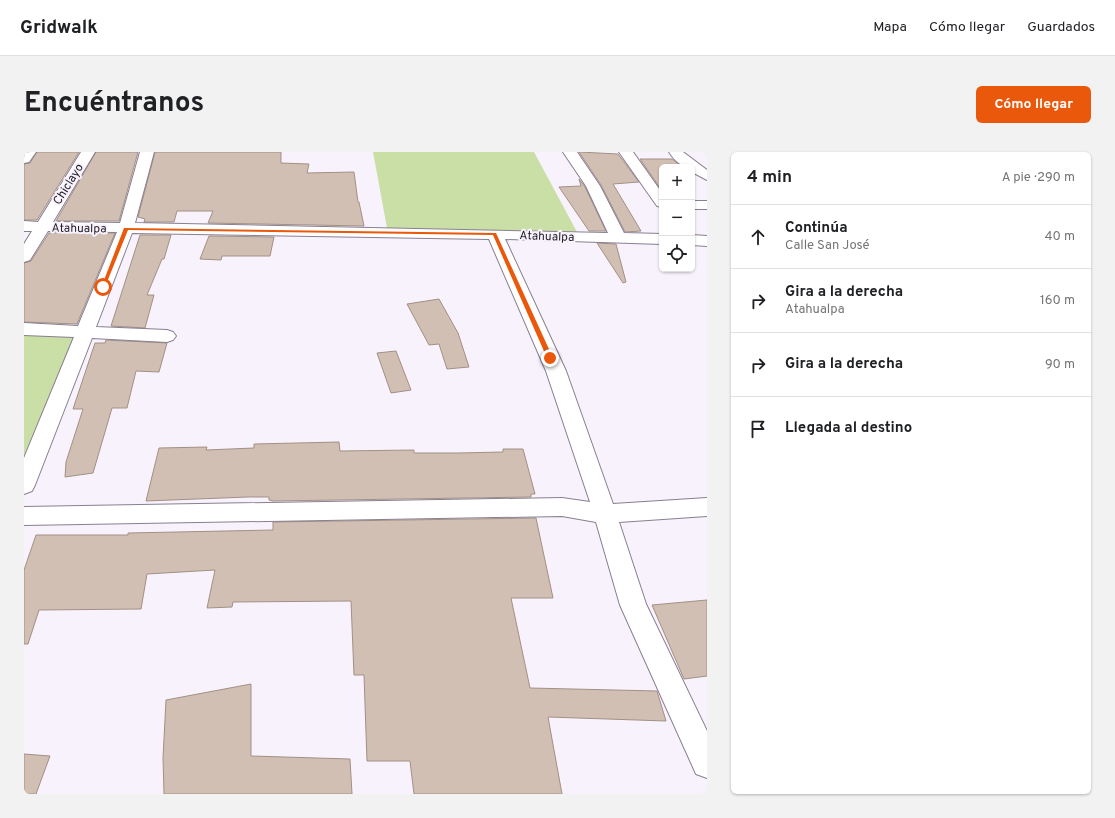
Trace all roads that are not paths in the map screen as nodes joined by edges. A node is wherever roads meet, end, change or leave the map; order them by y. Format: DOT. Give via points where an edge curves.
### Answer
graph roads {
  1 [pos="29,152"];
  2 [pos="88,152"];
  3 [pos="147,152"];
  4 [pos="570,152"];
  5 [pos="626,152"];
  6 [pos="676,152"];
  7 [pos="24,159"];
  8 [pos="707,176"];
  9 [pos="660,200"];
  10 [pos="695,205"];
  11 [pos="707,205"];
  12 [pos="24,226"];
  13 [pos="42,227"];
  14 [pos="126,229"];
  15 [pos="494,234"];
  16 [pos="619,239"];
  17 [pos="659,240"];
  18 [pos="695,240"];
  19 [pos="707,241"];
  20 [pos="24,257"];
  21 [pos="24,329"];
  22 [pos="86,331"];
  23 [pos="167,336"];
  24 [pos="24,485"];
  25 [pos="707,507"];
  26 [pos="605,514"];
  27 [pos="24,516"];
  28 [pos="707,762"];
  1 -- 7 [label="street"];
  2 -- 13 [label="street, Chiclayo"];
  3 -- 14 [label="street"];
  4 -- 16 [label="street" via="593,186"];
  5 -- 9 [label="street"];
  6 -- 8 [label="street" via="680,158"];
  10 -- 11 [label="street"];
  12 -- 13 [label="street, Atahualpa"];
  13 -- 14 [label="street, Atahualpa"];
  13 -- 20 [label="street, Chiclayo"];
  14 -- 15 [label="street, Atahualpa"];
  14 -- 22 [label="street"];
  15 -- 16 [label="street, Atahualpa"];
  15 -- 26 [label="street" via="556,371"];
  16 -- 17 [label="street, Atahualpa"];
  18 -- 19 [label="street"];
  21 -- 22 [label="street"];
  22 -- 23 [label="street"];
  22 -- 24 [label="street"];
  25 -- 26 [label="street"];
  26 -- 27 [label="street" via="562,507"];
  26 -- 28 [label="street" via="633,605"];
}
